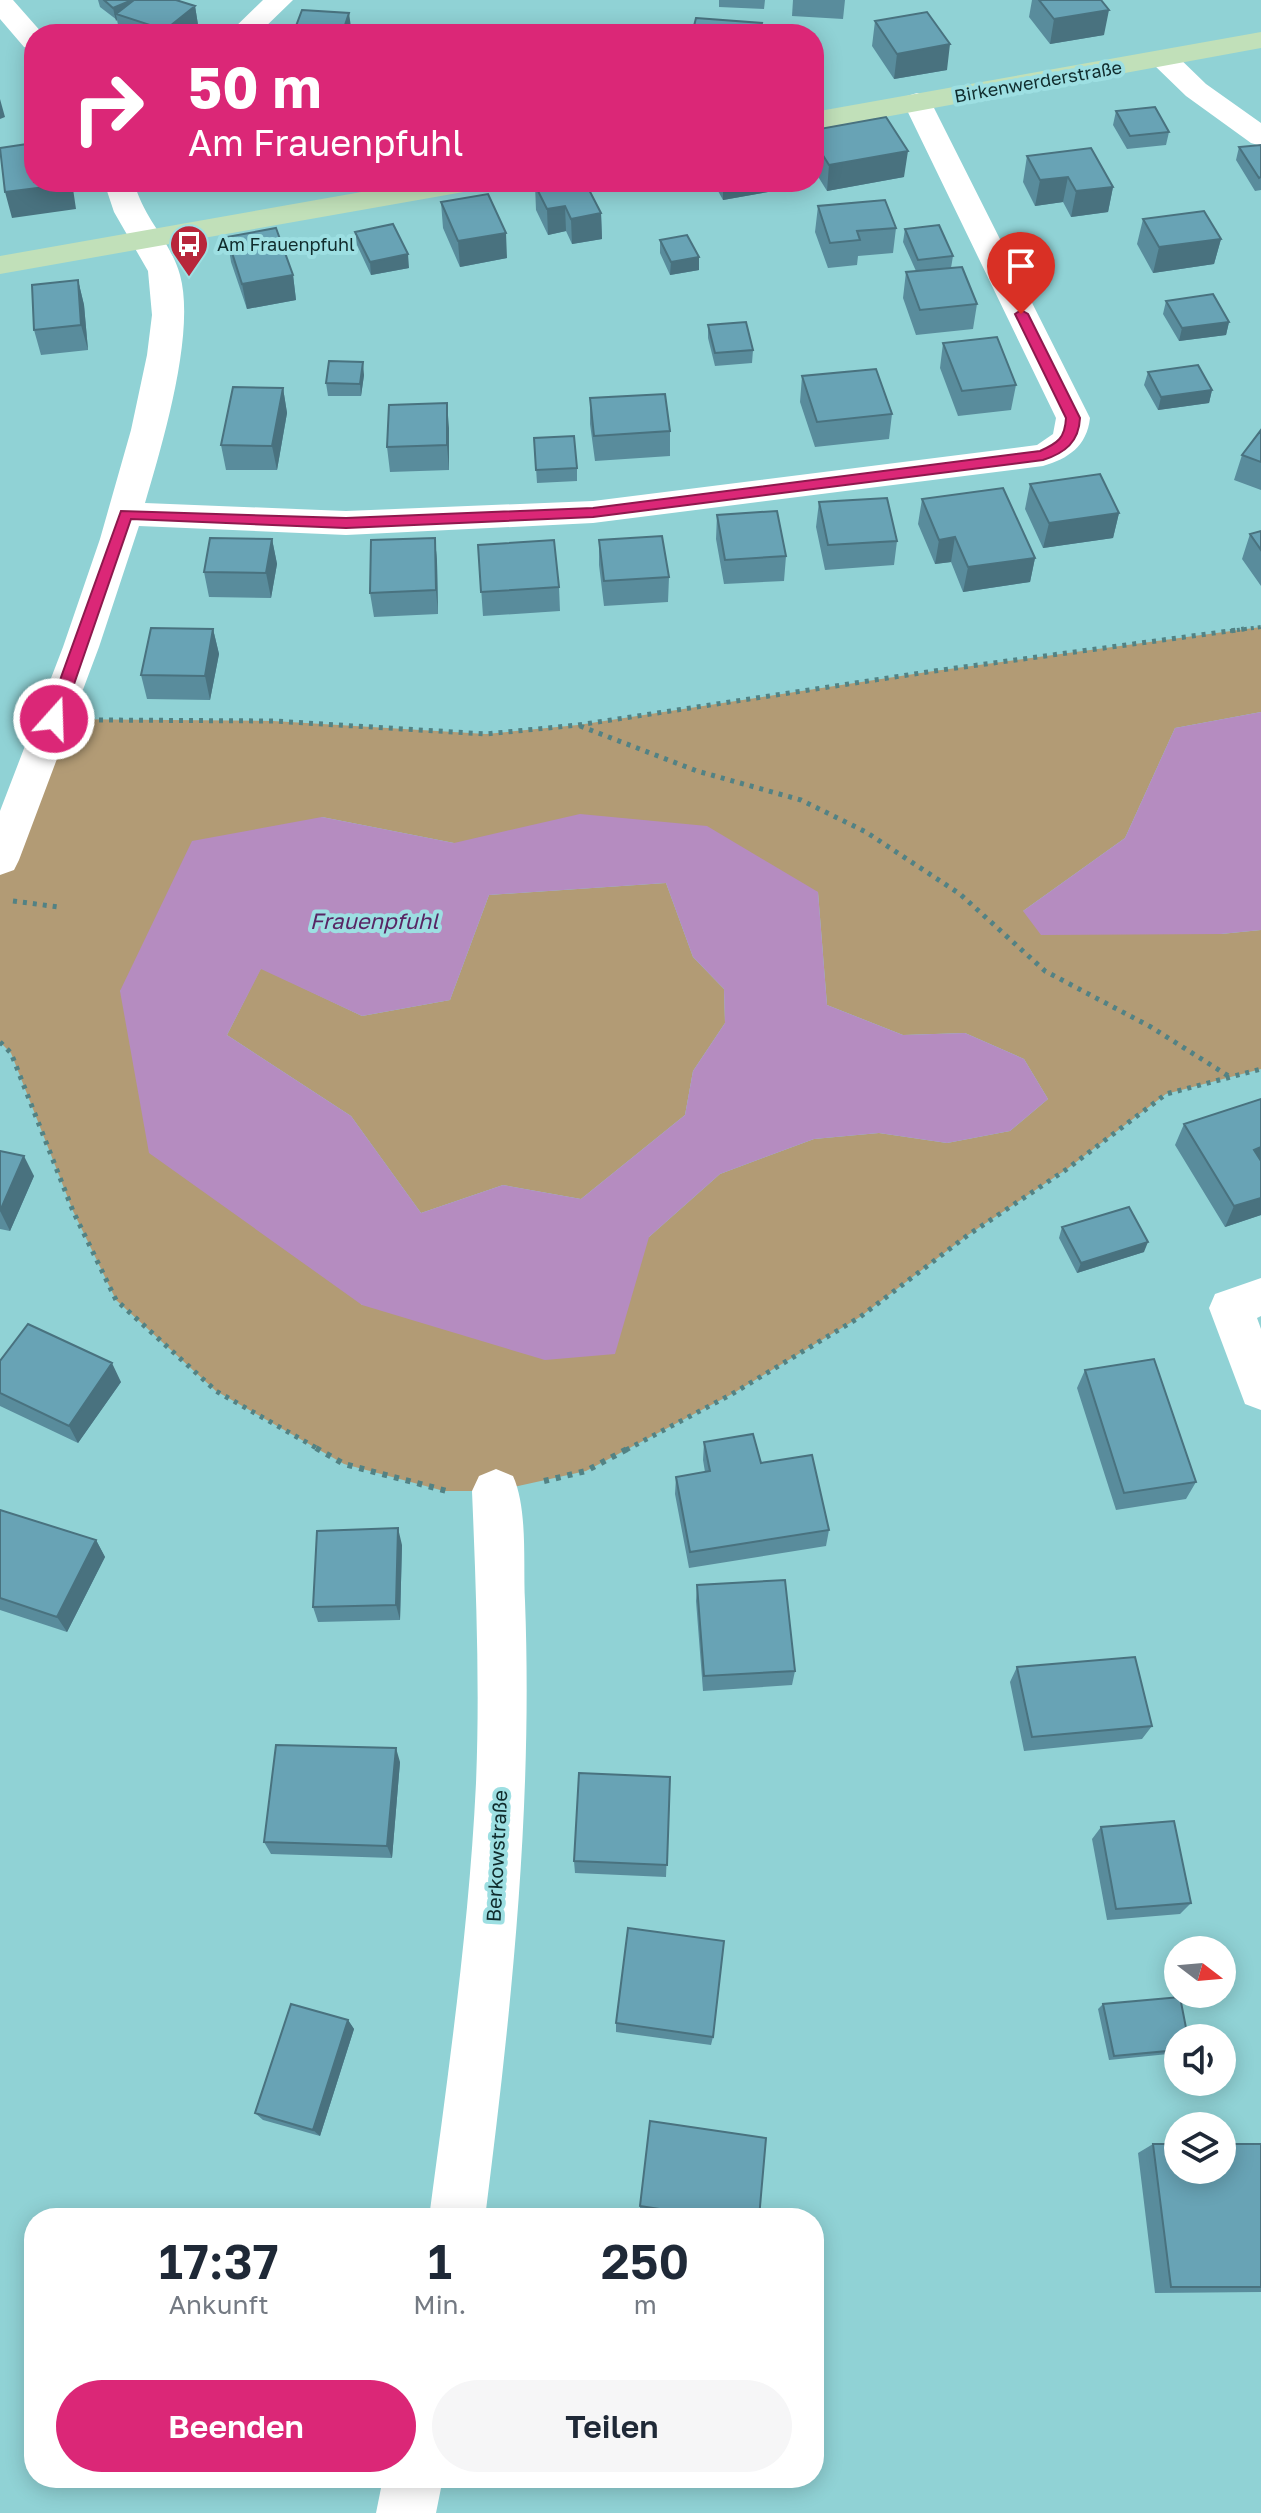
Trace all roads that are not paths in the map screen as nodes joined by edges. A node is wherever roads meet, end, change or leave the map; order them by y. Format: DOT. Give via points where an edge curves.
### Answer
graph roads {
  1 [pos="279,0"];
  2 [pos="0,2"];
  3 [pos="253,24"];
  4 [pos="24,30"];
  5 [pos="1261,40"];
  6 [pos="1164,59"];
  7 [pos="917,102"];
  8 [pos="824,119"];
  9 [pos="1261,137"];
  10 [pos="122,192"];
  11 [pos="412,192"];
  12 [pos="146,239"];
  13 [pos="0,265"];
  14 [pos="126,514"];
  15 [pos="0,860"];
  16 [pos="1246,1302"];
  17 [pos="1261,1390"];
  18 [pos="496,1491"];
  19 [pos="458,2208"];
  20 [pos="411,2488"];
  21 [pos="406,2513"];
  1 -- 3 [label="street"];
  2 -- 4 [label="street"];
  5 -- 6 [label="main road, Birkenwerderstraße"];
  6 -- 7 [label="main road, Birkenwerderstraße"];
  6 -- 9 [label="street" via="1196,90"];
  7 -- 8 [label="main road, Birkenwerderstraße"];
  7 -- 14 [label="street" via="1073,418 1072,433 1061,447 1043,455 593,512 346,523"];
  10 -- 12 [label="street"];
  11 -- 12 [label="main road"];
  12 -- 13 [label="main road"];
  12 -- 14 [label="street" via="166,279 165,331 155,402"];
  14 -- 15 [label="street"];
  16 -- 17 [label="street"];
  18 -- 19 [label="street, Berkowstraße" via="503,1641 499,1823 486,2001"];
  20 -- 21 [label="street"];
}
